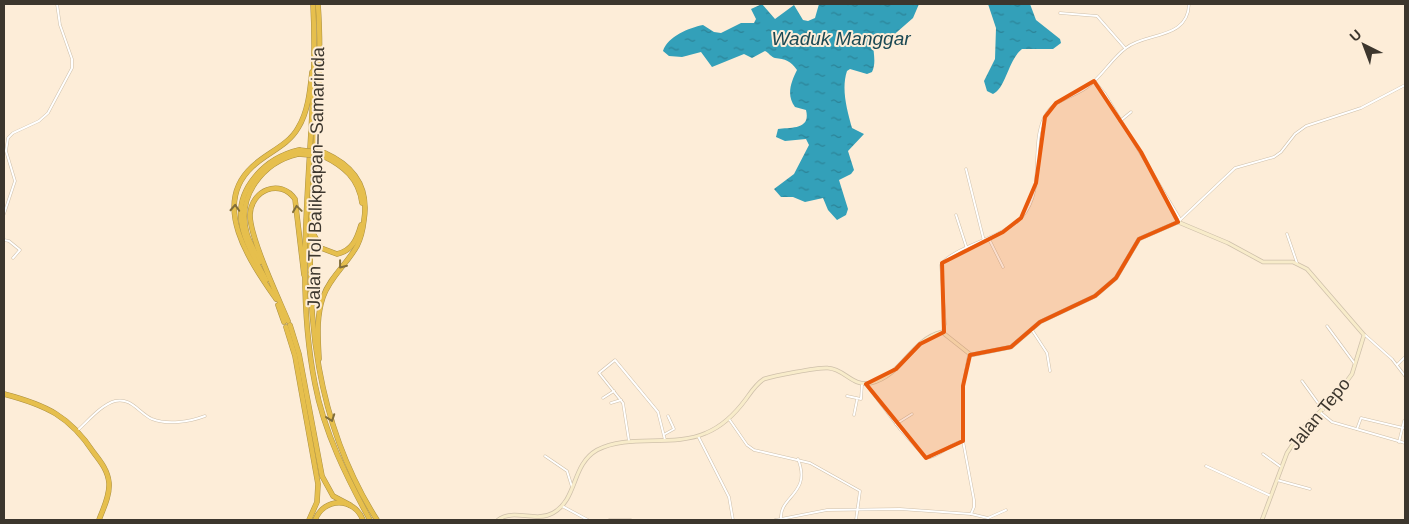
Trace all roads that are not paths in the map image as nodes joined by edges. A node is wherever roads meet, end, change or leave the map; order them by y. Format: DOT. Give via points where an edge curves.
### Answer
graph roads {
  1 [pos="57,4"];
  2 [pos="313,4"];
  3 [pos="318,4"];
  4 [pos="1189,4"];
  5 [pos="1060,13"];
  6 [pos="314,44"];
  7 [pos="1125,48"];
  8 [pos="1094,81"];
  9 [pos="1405,85"];
  10 [pos="1131,112"];
  11 [pos="1120,121"];
  12 [pos="5,143"];
  13 [pos="324,155"];
  14 [pos="966,169"];
  15 [pos="4,214"];
  16 [pos="956,215"];
  17 [pos="1179,221"];
  18 [pos="312,229"];
  19 [pos="1287,234"];
  20 [pos="989,239"];
  21 [pos="4,240"];
  22 [pos="984,241"];
  23 [pos="967,249"];
  24 [pos="13,258"];
  25 [pos="1296,263"];
  26 [pos="1003,267"];
  27 [pos="307,292"];
  28 [pos="277,298"];
  29 [pos="287,324"];
  30 [pos="1328,326"];
  31 [pos="1032,330"];
  32 [pos="942,332"];
  33 [pos="1364,335"];
  34 [pos="969,354"];
  35 [pos="1405,357"];
  36 [pos="1397,365"];
  37 [pos="1356,366"];
  38 [pos="1050,371"];
  39 [pos="1405,376"];
  40 [pos="1302,381"];
  41 [pos="321,384"];
  42 [pos="862,384"];
  43 [pos="866,384"];
  44 [pos="614,391"];
  45 [pos="4,394"];
  46 [pos="847,396"];
  47 [pos="603,398"];
  48 [pos="621,400"];
  49 [pos="857,400"];
  50 [pos="611,403"];
  51 [pos="1321,411"];
  52 [pos="912,414"];
  53 [pos="854,415"];
  54 [pos="205,416"];
  55 [pos="668,416"];
  56 [pos="729,419"];
  57 [pos="1404,421"];
  58 [pos="896,424"];
  59 [pos="1402,428"];
  60 [pos="1357,429"];
  61 [pos="78,430"];
  62 [pos="665,434"];
  63 [pos="698,436"];
  64 [pos="665,441"];
  65 [pos="963,441"];
  66 [pos="629,442"];
  67 [pos="1399,442"];
  68 [pos="1405,443"];
  69 [pos="1263,454"];
  70 [pos="545,456"];
  71 [pos="798,459"];
  72 [pos="1206,466"];
  73 [pos="1281,467"];
  74 [pos="1277,480"];
  75 [pos="572,487"];
  76 [pos="1310,488"];
  77 [pos="1271,496"];
  78 [pos="350,505"];
  79 [pos="562,506"];
  80 [pos="858,510"];
  81 [pos="1006,510"];
  82 [pos="971,514"];
  83 [pos="524,518"];
  84 [pos="781,519"];
  85 [pos="99,520"];
  86 [pos="309,520"];
  87 [pos="316,520"];
  88 [pos="363,520"];
  89 [pos="370,520"];
  90 [pos="377,520"];
  91 [pos="498,520"];
  92 [pos="588,520"];
  93 [pos="609,520"];
  94 [pos="631,520"];
  95 [pos="733,520"];
  96 [pos="775,520"];
  97 [pos="856,520"];
  98 [pos="1262,520"];
  1 -- 12 [label="street" via="72,70 48,113 39,121 11,134"];
  2 -- 6 [label="highway, Jalan Tol Balikpapan–Samarinda"];
  3 -- 18 [label="highway, Jalan Tol Balikpapan–Samarinda" via="318,118"];
  4 -- 7 [label="street" via="1187,16 1170,32"];
  5 -- 7 [label="street" via="1098,16"];
  6 -- 27 [label="highway, Jalan Tol Balikpapan–Samarinda" via="313,118 306,204"];
  28 -- 6 [label="highway, one-way" via="254,268 239,236 235,203 249,169 288,141 299,128 310,92"];
  7 -- 8 [label="street"];
  8 -- 11 [label="street"];
  8 -- 20 [label="street" via="1056,102 1045,117 1036,183 1028,207 1013,225"];
  9 -- 17 [label="street" via="1361,108 1300,130 1274,158 1242,165 1228,173"];
  10 -- 11 [label="street"];
  11 -- 17 [label="street"];
  12 -- 15 [label="street" via="15,180"];
  13 -- 18 [label="highway" via="353,177 361,194 362,221 354,244 337,254 321,248"];
  13 -- 28 [label="highway, bridge" via="299,152 278,160 254,184 246,205 247,234"];
  13 -- 41 [label="highway, one-way" via="341,161 356,175 364,193 366,211 357,245 322,299 318,320"];
  14 -- 22 [label="street"];
  16 -- 23 [label="street"];
  17 -- 25 [label="street" via="1263,262"];
  17 -- 31 [label="street" via="1143,235 1132,247 1111,284 1081,304 1040,322"];
  18 -- 41 [label="highway, Jalan Tol Balikpapan–Samarinda" via="312,312"];
  19 -- 25 [label="street"];
  20 -- 22 [label="street"];
  20 -- 26 [label="street"];
  21 -- 24 [label="street" via="20,250"];
  22 -- 23 [label="street"];
  23 -- 32 [label="street" via="942,265 945,324"];
  25 -- 33 [label="street" via="1313,274"];
  27 -- 28 [label="highway, one-way" via="299,243 298,206 288,190 275,187 256,197 250,216"];
  27 -- 89 [label="highway, Jalan Tol Balikpapan–Samarinda" via="310,356 322,411 347,476"];
  28 -- 29 [label="highway"];
  29 -- 78 [label="highway" via="299,354 322,476 330,492"];
  29 -- 86 [label="highway" via="318,484 317,502"];
  30 -- 37 [label="street"];
  31 -- 34 [label="street" via="1009,348"];
  31 -- 38 [label="street" via="1047,353"];
  32 -- 34 [label="street"];
  32 -- 43 [label="street" via="920,344 894,371"];
  33 -- 36 [label="street"];
  33 -- 37 [label="street, Jalan Tepo"];
  34 -- 65 [label="street" via="963,386"];
  35 -- 36 [label="street"];
  36 -- 39 [label="street"];
  37 -- 51 [label="street, Jalan Tepo" via="1339,393"];
  40 -- 51 [label="street"];
  41 -- 90 [label="highway, Jalan Tol Balikpapan–Samarinda, one-way" via="344,453"];
  42 -- 43 [label="street"];
  42 -- 49 [label="street" via="862,398"];
  42 -- 56 [label="street" via="829,368 768,378 758,384"];
  43 -- 58 [label="street"];
  44 -- 47 [label="street"];
  44 -- 48 [label="street"];
  44 -- 62 [label="street" via="599,372 616,360 660,414"];
  45 -- 61 [label="highway" via="44,407"];
  46 -- 49 [label="street"];
  48 -- 50 [label="street"];
  48 -- 66 [label="street"];
  49 -- 53 [label="street"];
  51 -- 60 [label="street" via="1332,422"];
  51 -- 73 [label="street, Jalan Tepo" via="1302,431"];
  52 -- 58 [label="street"];
  54 -- 61 [label="street" via="158,421 130,403 118,401 106,405"];
  55 -- 62 [label="street" via="674,430"];
  56 -- 63 [label="street"];
  56 -- 71 [label="street" via="750,448"];
  57 -- 59 [label="street"];
  58 -- 65 [label="street" via="926,458"];
  59 -- 60 [label="street" via="1361,418"];
  59 -- 67 [label="street"];
  60 -- 67 [label="street"];
  61 -- 85 [label="highway" via="102,463 108,478 108,494"];
  62 -- 64 [label="street"];
  63 -- 64 [label="street"];
  63 -- 95 [label="street" via="729,497"];
  64 -- 66 [label="street"];
  65 -- 82 [label="street" via="974,500"];
  66 -- 75 [label="street" via="602,448 589,456 579,467"];
  67 -- 68 [label="street"];
  69 -- 73 [label="street"];
  70 -- 75 [label="street" via="567,472"];
  71 -- 80 [label="street" via="860,491"];
  71 -- 84 [label="street" via="801,482 783,507"];
  72 -- 77 [label="street"];
  73 -- 74 [label="street, Jalan Tepo"];
  74 -- 76 [label="street"];
  74 -- 77 [label="street, Jalan Tepo"];
  75 -- 79 [label="street"];
  77 -- 98 [label="street, Jalan Tepo"];
  78 -- 87 [label="highway" via="342,502 328,505"];
  78 -- 88 [label="highway" via="358,510"];
  79 -- 83 [label="street" via="546,516"];
  79 -- 92 [label="street"];
  80 -- 82 [label="street"];
  80 -- 84 [label="street" via="827,510"];
  80 -- 97 [label="street"];
  81 -- 82 [label="street" via="988,518"];
  83 -- 91 [label="street" via="509,515"];
  84 -- 96 [label="street"];
  93 -- 94 [label="street"];
}
